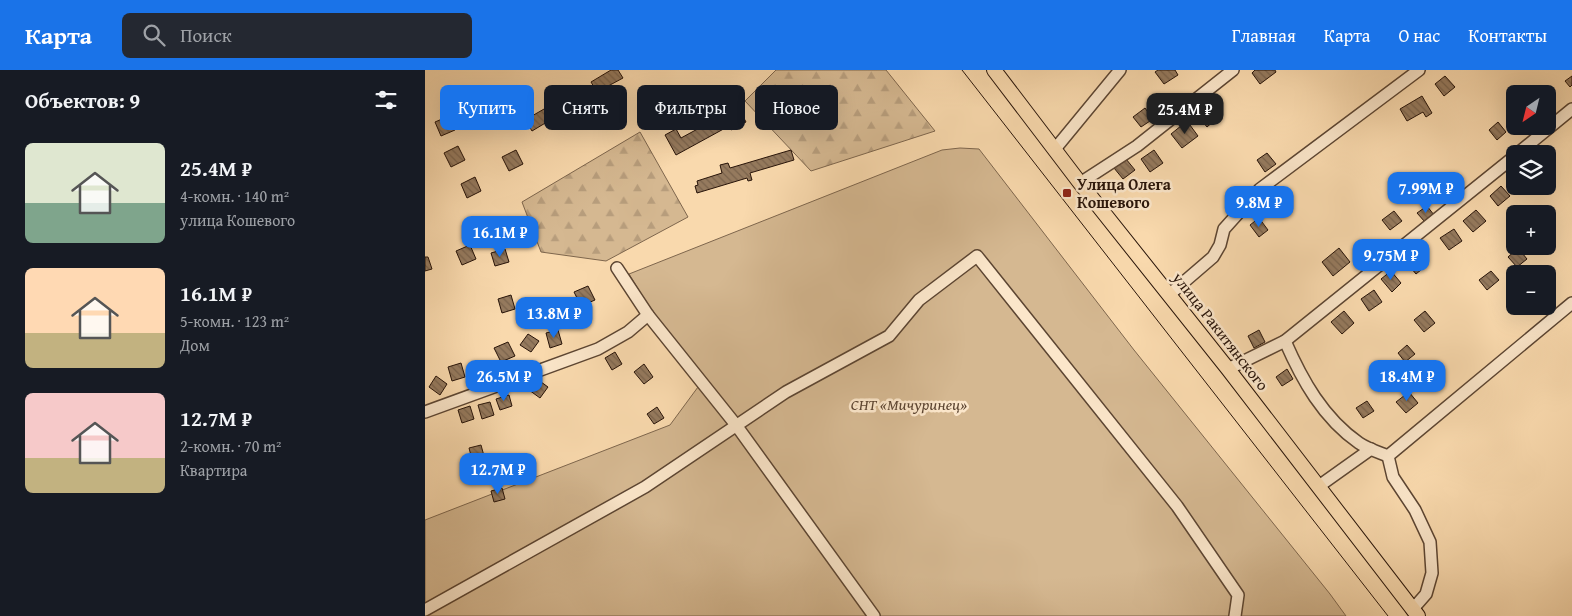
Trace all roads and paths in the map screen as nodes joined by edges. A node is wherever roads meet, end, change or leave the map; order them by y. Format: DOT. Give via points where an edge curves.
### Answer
graph roads {
  1 [pos="994,70"];
  2 [pos="1120,70"];
  3 [pos="1233,70"];
  4 [pos="1419,70"];
  5 [pos="1572,109"];
  6 [pos="1528,145"];
  7 [pos="1055,149"];
  8 [pos="1506,163"];
  9 [pos="1080,183"];
  10 [pos="617,268"];
  11 [pos="1170,294"];
  12 [pos="1572,303"];
  13 [pos="648,315"];
  14 [pos="1285,341"];
  15 [pos="1228,369"];
  16 [pos="425,412"];
  17 [pos="736,425"];
  18 [pos="1371,449"];
  19 [pos="1388,456"];
  20 [pos="1319,486"];
  21 [pos="425,610"];
  22 [pos="1415,613"];
  23 [pos="874,616"];
  24 [pos="1235,616"];
  1 -- 7 [label="main road, улица Ракитянского"];
  2 -- 7 [label="street"];
  3 -- 9 [label="street" via="1137,146"];
  4 -- 11 [label="street" via="1260,189 1223,229 1220,245 1213,257"];
  5 -- 6 [label="street"];
  7 -- 9 [label="main road, улица Ракитянского"];
  8 -- 14 [label="street"];
  9 -- 11 [label="main road, улица Ракитянского"];
  10 -- 13 [label="street"];
  11 -- 15 [label="main road, улица Ракитянского"];
  12 -- 19 [label="street"];
  13 -- 16 [label="street" via="628,332 598,349"];
  13 -- 17 [label="street"];
  14 -- 15 [label="street"];
  14 -- 18 [label="street" via="1308,390 1336,424"];
  15 -- 20 [label="main road, улица Ракитянского"];
  17 -- 21 [label="street" via="645,487"];
  17 -- 23 [label="street"];
  17 -- 24 [label="street" via="786,392 889,336 919,300 977,256 1177,506 1238,595"];
  18 -- 19 [label="street"];
  18 -- 20 [label="street"];
  19 -- 22 [label="street" via="1393,477 1415,510 1430,542 1432,573 1426,594"];
  20 -- 22 [label="main road, улица Ракитянского"];
}
